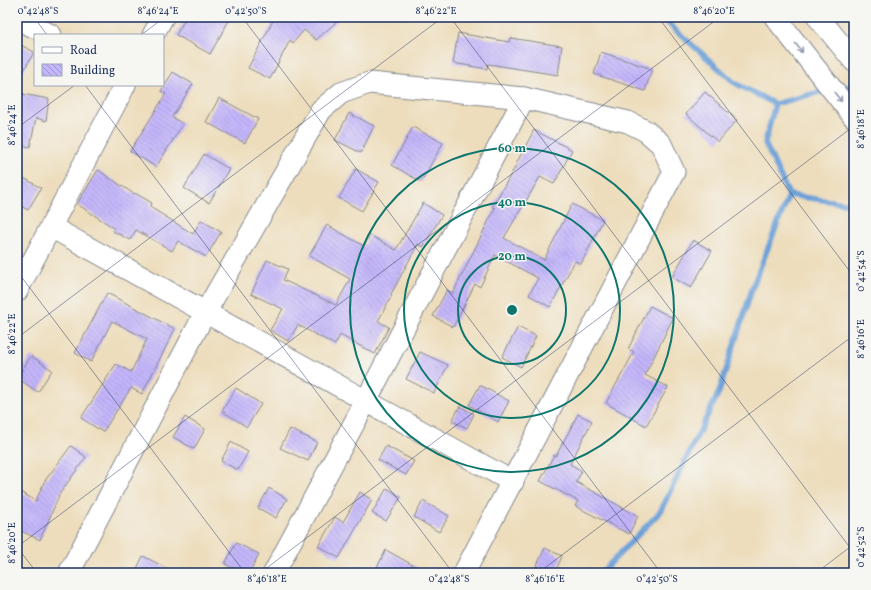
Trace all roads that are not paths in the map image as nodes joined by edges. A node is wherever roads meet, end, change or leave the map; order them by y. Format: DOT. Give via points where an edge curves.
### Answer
graph roads {
  1 [pos="163,17"];
  2 [pos="774,17"];
  3 [pos="818,17"];
  4 [pos="17,19"];
  5 [pos="49,34"];
  6 [pos="154,34"];
  7 [pos="852,58"];
  8 [pos="124,86"];
  9 [pos="524,98"];
  10 [pos="853,116"];
  11 [pos="51,227"];
  12 [pos="17,291"];
  13 [pos="205,313"];
  14 [pos="366,401"];
  15 [pos="513,482"];
  16 [pos="69,573"];
  17 [pos="274,573"];
  18 [pos="464,573"];
  1 -- 6 [label="street"];
  2 -- 10 [label="street, one-way"];
  3 -- 7 [label="street"];
  4 -- 5 [label="street"];
  8 -- 11 [label="street"];
  9 -- 13 [label="street" via="369,83 341,93 321,110"];
  9 -- 14 [label="street"];
  9 -- 15 [label="street" via="628,122 646,131 661,144 674,172"];
  11 -- 12 [label="street"];
  11 -- 13 [label="street"];
  13 -- 14 [label="street"];
  13 -- 16 [label="street"];
  14 -- 15 [label="street"];
  14 -- 17 [label="street"];
  15 -- 18 [label="street"];
}
